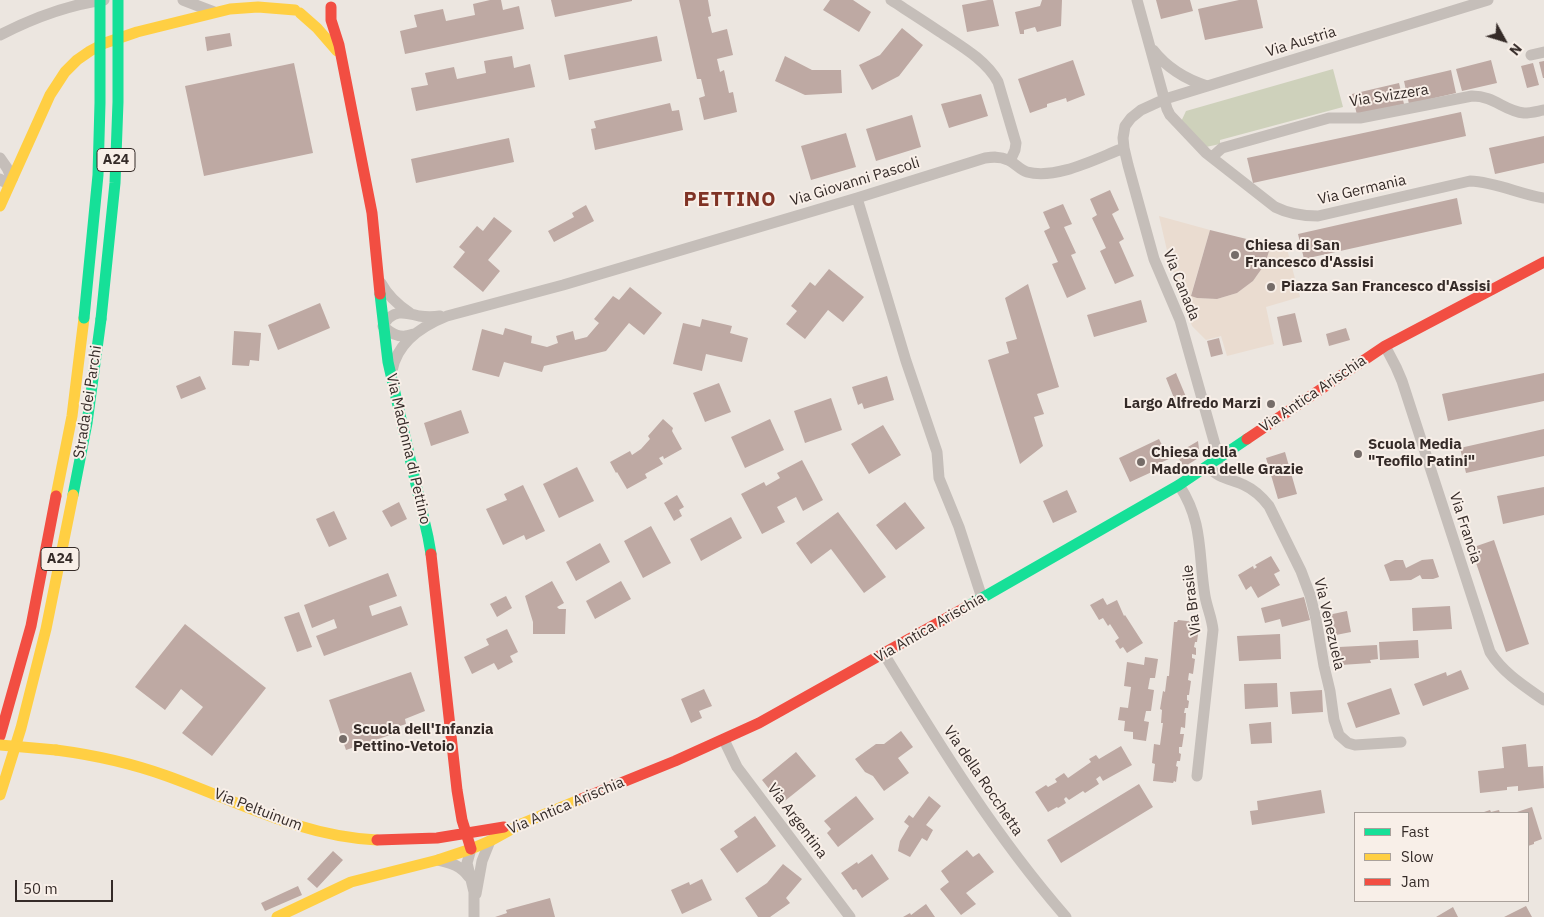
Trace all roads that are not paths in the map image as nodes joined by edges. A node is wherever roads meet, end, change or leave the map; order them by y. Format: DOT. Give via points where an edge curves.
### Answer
graph roads {
  1 [pos="100,0"];
  2 [pos="106,0"];
  3 [pos="118,0"];
  4 [pos="183,0"];
  5 [pos="216,0"];
  6 [pos="288,0"];
  7 [pos="892,0"];
  8 [pos="1137,0"];
  9 [pos="1488,0"];
  10 [pos="334,2"];
  11 [pos="201,8"];
  12 [pos="297,11"];
  13 [pos="217,12"];
  14 [pos="171,23"];
  15 [pos="0,34"];
  16 [pos="1150,47"];
  17 [pos="1544,52"];
  18 [pos="1531,55"];
  19 [pos="342,64"];
  20 [pos="1209,86"];
  21 [pos="1164,99"];
  22 [pos="1544,110"];
  23 [pos="1127,122"];
  24 [pos="25,148"];
  25 [pos="1124,148"];
  26 [pos="1212,157"];
  27 [pos="0,158"];
  28 [pos="1010,161"];
  29 [pos="6,179"];
  30 [pos="857,198"];
  31 [pos="1544,198"];
  32 [pos="0,206"];
  33 [pos="1544,262"];
  34 [pos="379,279"];
  35 [pos="410,313"];
  36 [pos="447,316"];
  37 [pos="383,326"];
  38 [pos="414,334"];
  39 [pos="1385,346"];
  40 [pos="392,375"];
  41 [pos="1219,458"];
  42 [pos="1208,466"];
  43 [pos="1179,485"];
  44 [pos="982,598"];
  45 [pos="884,654"];
  46 [pos="1544,700"];
  47 [pos="0,736"];
  48 [pos="724,740"];
  49 [pos="1401,742"];
  50 [pos="0,744"];
  51 [pos="1197,776"];
  52 [pos="0,795"];
  53 [pos="521,824"];
  54 [pos="466,835"];
  55 [pos="408,840"];
  56 [pos="490,841"];
  57 [pos="471,849"];
  58 [pos="438,860"];
  59 [pos="416,866"];
  60 [pos="475,876"];
  61 [pos="475,911"];
  62 [pos="277,917"];
  63 [pos="850,917"];
  64 [pos="1066,917"];
  1 -- 47 [label="main road, Strada dei Parchi / A24, bridge" via="98,175 72,416 31,626"];
  2 -- 15 [label="street" via="46,13"];
  3 -- 52 [label="main road, Strada dei Parchi / A24, bridge" via="116,164 87,423 46,628"];
  4 -- 11 [label="street"];
  5 -- 11 [label="main road"];
  6 -- 12 [label="main road"];
  7 -- 28 [label="street" via="964,48 994,76 1014,137 1015,150"];
  8 -- 16 [label="street, Via Germania"];
  9 -- 20 [label="street, Via Austria"];
  10 -- 12 [label="main road" via="317,15 307,16"];
  10 -- 19 [label="main road" via="331,20"];
  11 -- 13 [label="street"];
  11 -- 14 [label="main road"];
  12 -- 13 [label="main road" via="252,7"];
  12 -- 19 [label="main road" via="329,40"];
  13 -- 14 [label="main road"];
  14 -- 24 [label="main road" via="114,40 80,58 44,104"];
  16 -- 20 [label="street, Via Germania" via="1180,75"];
  16 -- 21 [label="street, Via Germania"];
  17 -- 18 [label="street"];
  19 -- 34 [label="main road, Via Madonna di Pettino" via="372,212"];
  20 -- 21 [label="street, Via Austria"];
  21 -- 23 [label="street, Via Austria" via="1141,110"];
  21 -- 26 [label="street, Via Germania" via="1174,121"];
  22 -- 26 [label="street, Via Svizzera" via="1518,112 1483,96 1472,96 1360,118 1329,118 1222,148"];
  23 -- 25 [label="street, Via Canada"];
  24 -- 27 [label="street" via="13,158"];
  24 -- 29 [label="main road"];
  25 -- 28 [label="street, Via Giovanni Pascoli" via="1050,173 1026,172"];
  25 -- 41 [label="street, Via Canada" via="1154,258 1180,320"];
  26 -- 31 [label="street, Via Germania" via="1275,207 1307,216 1470,181"];
  27 -- 29 [label="street" via="7,168"];
  28 -- 30 [label="street, Via Giovanni Pascoli" via="985,158"];
  29 -- 32 [label="main road"];
  30 -- 36 [label="street, Via Giovanni Pascoli"];
  30 -- 44 [label="street" via="906,361 938,452 938,478 959,527"];
  33 -- 39 [label="main road, Via Antica Arischia"];
  34 -- 35 [label="street" via="394,301"];
  34 -- 37 [label="main road, Via Madonna di Pettino"];
  35 -- 36 [label="street, Via Giovanni Pascoli"];
  35 -- 37 [label="street, Via Giovanni Pascoli" via="397,314"];
  36 -- 38 [label="street, Via Giovanni Pascoli"];
  37 -- 38 [label="street" via="399,336"];
  37 -- 40 [label="main road, Via Madonna di Pettino"];
  38 -- 40 [label="street, Via Giovanni Pascoli" via="398,354"];
  39 -- 41 [label="main road, Via Antica Arischia"];
  39 -- 46 [label="street, Via Francia" via="1402,381 1490,652 1507,673"];
  40 -- 54 [label="main road, Via Madonna di Pettino" via="428,537 458,801"];
  41 -- 42 [label="main road, Via Antica Arischia"];
  42 -- 43 [label="main road, Via Antica Arischia"];
  42 -- 49 [label="street, Via Venezuela" via="1214,473 1253,490 1262,497 1274,516 1310,595 1339,735 1355,745"];
  43 -- 44 [label="main road, Via Antica Arischia"];
  43 -- 51 [label="street, Via Brasile" via="1198,526 1205,596 1213,630"];
  44 -- 45 [label="main road, Via Antica Arischia"];
  45 -- 48 [label="main road, Via Antica Arischia"];
  45 -- 64 [label="street, Via della Rocchetta" via="985,814"];
  48 -- 53 [label="main road, Via Antica Arischia"];
  48 -- 63 [label="street, Via Argentina" via="737,767"];
  50 -- 55 [label="main road, Via Peltuinum, bridge" via="99,756 150,770 273,818 324,833"];
  53 -- 54 [label="main road, Via Peltuinum"];
  53 -- 56 [label="main road, Via Antica Arischia"];
  54 -- 55 [label="main road, Via Peltuinum"];
  54 -- 57 [label="main road, Via Madonna di Pettino"];
  55 -- 59 [label="main road" via="417,842 425,851 425,856"];
  56 -- 57 [label="main road, Via Antica Arischia"];
  56 -- 60 [label="street"];
  57 -- 58 [label="main road, Via Antica Arischia"];
  57 -- 60 [label="street" via="467,863"];
  58 -- 59 [label="main road, Via Antica Arischia"];
  58 -- 60 [label="street" via="453,863"];
  59 -- 62 [label="main road, Via Antica Arischia" via="351,882"];
  60 -- 61 [label="street"];
}
